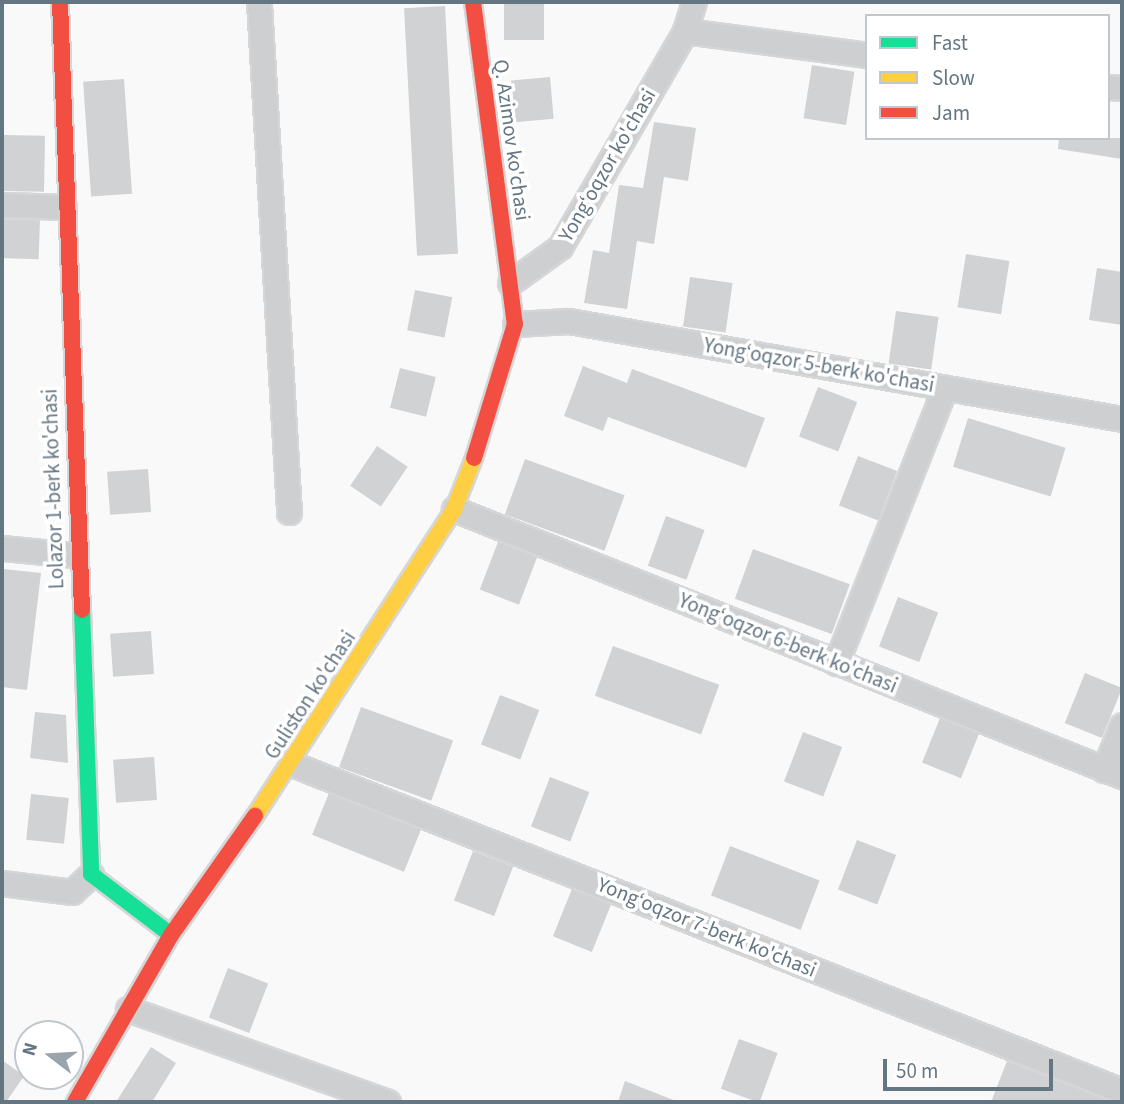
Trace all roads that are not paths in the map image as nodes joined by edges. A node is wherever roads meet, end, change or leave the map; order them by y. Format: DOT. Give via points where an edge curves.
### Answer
graph roads {
  1 [pos="60,2"];
  2 [pos="259,2"];
  3 [pos="473,2"];
  4 [pos="694,2"];
  5 [pos="685,31"];
  6 [pos="865,55"];
  7 [pos="2,205"];
  8 [pos="64,207"];
  9 [pos="510,284"];
  10 [pos="515,324"];
  11 [pos="945,388"];
  12 [pos="1122,419"];
  13 [pos="454,509"];
  14 [pos="289,512"];
  15 [pos="2,548"];
  16 [pos="75,555"];
  17 [pos="836,663"];
  18 [pos="1122,725"];
  19 [pos="292,764"];
  20 [pos="1113,773"];
  21 [pos="91,874"];
  22 [pos="2,883"];
  23 [pos="171,934"];
  24 [pos="128,1009"];
  25 [pos="1122,1091"];
  26 [pos="75,1102"];
  27 [pos="388,1102"];
  1 -- 8 [label="main road, Lolazor 1-berk ko'chasi"];
  2 -- 14 [label="street"];
  3 -- 9 [label="main road, Q. Azimov ko'chasi"];
  4 -- 5 [label="street, Yong‘oqzor ko'chasi"];
  5 -- 6 [label="street"];
  5 -- 9 [label="street, Yong‘oqzor ko'chasi" via="560,247"];
  7 -- 8 [label="street"];
  8 -- 16 [label="main road, Lolazor 1-berk ko'chasi"];
  9 -- 10 [label="main road, Guliston ko'chasi"];
  10 -- 11 [label="street, Yong‘oqzor 5-berk ko'chasi" via="569,321"];
  10 -- 13 [label="main road, Guliston ko'chasi" via="486,429"];
  11 -- 12 [label="street, Yong‘oqzor 5-berk ko'chasi"];
  11 -- 17 [label="street"];
  13 -- 17 [label="street, Yong‘oqzor 6-berk ko'chasi"];
  13 -- 19 [label="main road, Guliston ko'chasi"];
  15 -- 16 [label="street"];
  16 -- 21 [label="main road, Lolazor 1-berk ko'chasi"];
  17 -- 20 [label="street, Yong‘oqzor 6-berk ko'chasi"];
  18 -- 20 [label="street"];
  19 -- 23 [label="main road, Guliston ko'chasi"];
  19 -- 25 [label="street, Yong‘oqzor 7-berk ko'chasi"];
  21 -- 22 [label="street" via="72,892"];
  21 -- 23 [label="main road"];
  23 -- 24 [label="main road, Guliston ko'chasi"];
  24 -- 26 [label="main road, Guliston ko'chasi"];
  24 -- 27 [label="street"];
}
